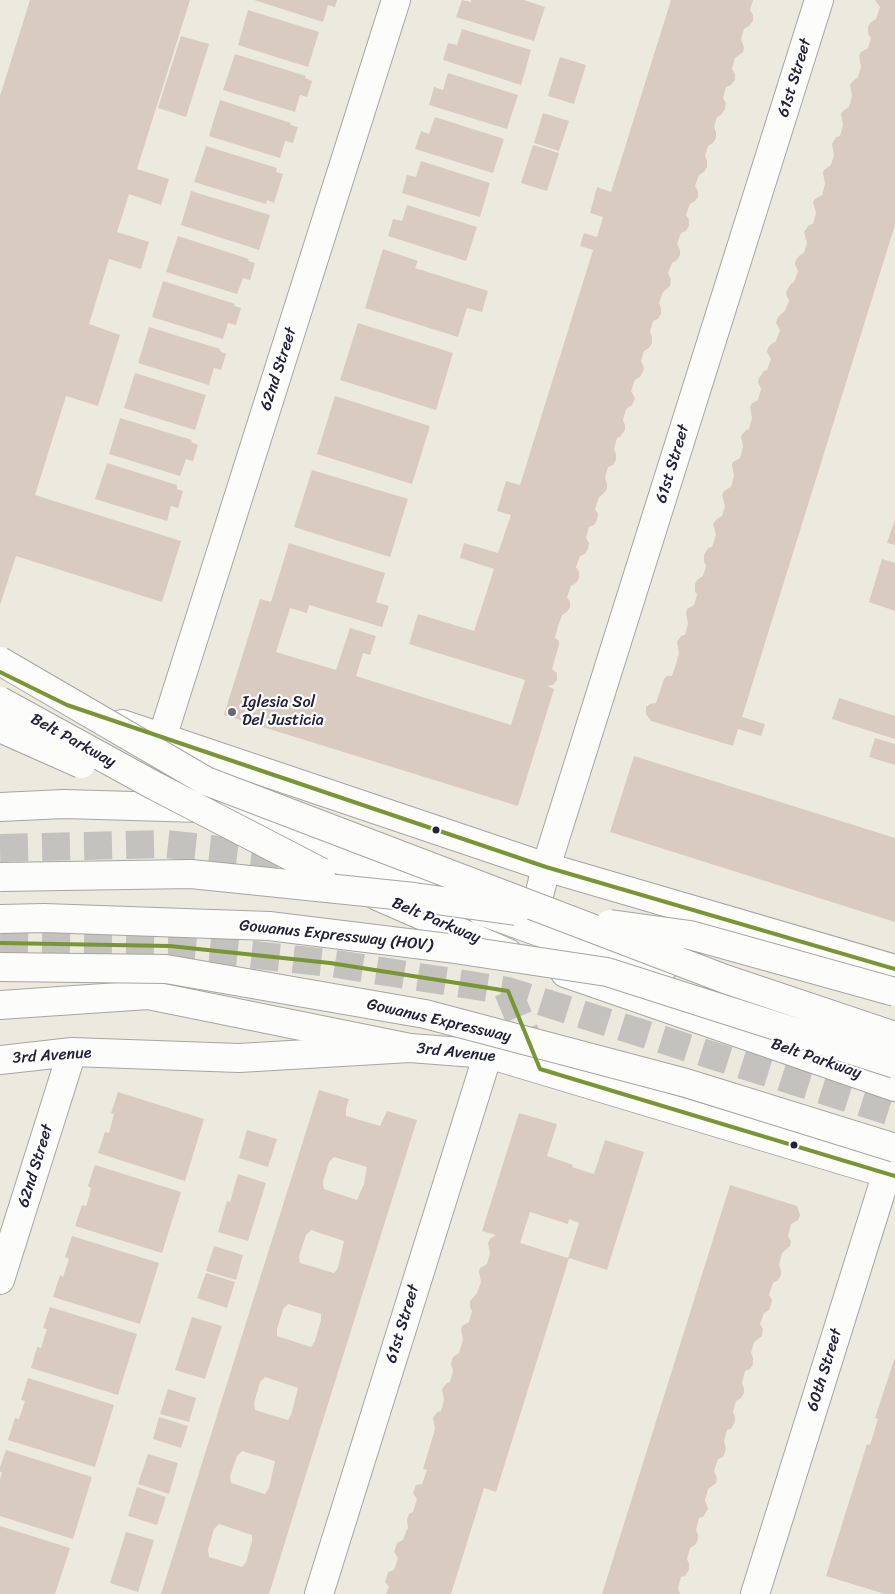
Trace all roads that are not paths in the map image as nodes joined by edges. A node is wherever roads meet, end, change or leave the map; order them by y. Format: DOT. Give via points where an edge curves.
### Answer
graph roads {
  1 [pos="396,0"];
  2 [pos="819,0"];
  3 [pos="0,661"];
  4 [pos="0,672"];
  5 [pos="0,701"];
  6 [pos="67,705"];
  7 [pos="0,728"];
  8 [pos="162,738"];
  9 [pos="0,807"];
  10 [pos="228,808"];
  11 [pos="546,867"];
  12 [pos="321,872"];
  13 [pos="0,877"];
  14 [pos="0,919"];
  15 [pos="531,929"];
  16 [pos="0,968"];
  17 [pos="895,970"];
  18 [pos="895,992"];
  19 [pos="0,1005"];
  20 [pos="895,1022"];
  21 [pos="895,1036"];
  22 [pos="410,1048"];
  23 [pos="72,1052"];
  24 [pos="488,1054"];
  25 [pos="0,1060"];
  26 [pos="895,1064"];
  27 [pos="895,1087"];
  28 [pos="893,1161"];
  29 [pos="0,1280"];
  30 [pos="319,1594"];
  31 [pos="755,1594"];
  1 -- 8 [label="main road, 62nd Street"];
  2 -- 11 [label="main road, 61st Street"];
  3 -- 21 [label="main road, Belt Parkway, bridge" via="206,781 725,980"];
  4 -- 6 [label="main road"];
  5 -- 12 [label="main road, Belt Parkway, bridge"];
  6 -- 8 [label="main road"];
  6 -- 10 [label="main road"];
  7 -- 12 [label="main road, bridge"];
  8 -- 11 [label="main road"];
  9 -- 10 [label="main road" via="64,804"];
  10 -- 15 [label="main road" via="349,864"];
  11 -- 15 [label="main road, 61st Street"];
  11 -- 17 [label="main road"];
  12 -- 27 [label="main road, Belt Parkway, bridge" via="513,955"];
  13 -- 18 [label="main road, bridge" via="190,874 414,897 690,934"];
  14 -- 26 [label="main road, Gowanus Expressway (HOV), bridge" via="269,926 608,972"];
  15 -- 20 [label="main road" via="567,942"];
  16 -- 28 [label="main road, Gowanus Expressway, bridge" via="166,969 425,1014 686,1083"];
  19 -- 22 [label="main road" via="148,995"];
  22 -- 23 [label="main road, 3rd Avenue" via="238,1058"];
  22 -- 24 [label="main road, 3rd Avenue"];
  23 -- 25 [label="main road, 3rd Avenue"];
  23 -- 29 [label="main road, 62nd Street"];
  24 -- 28 [label="main road, 3rd Avenue"];
  24 -- 30 [label="main road, 61st Street"];
  28 -- 31 [label="main road, 60th Street"];
}
